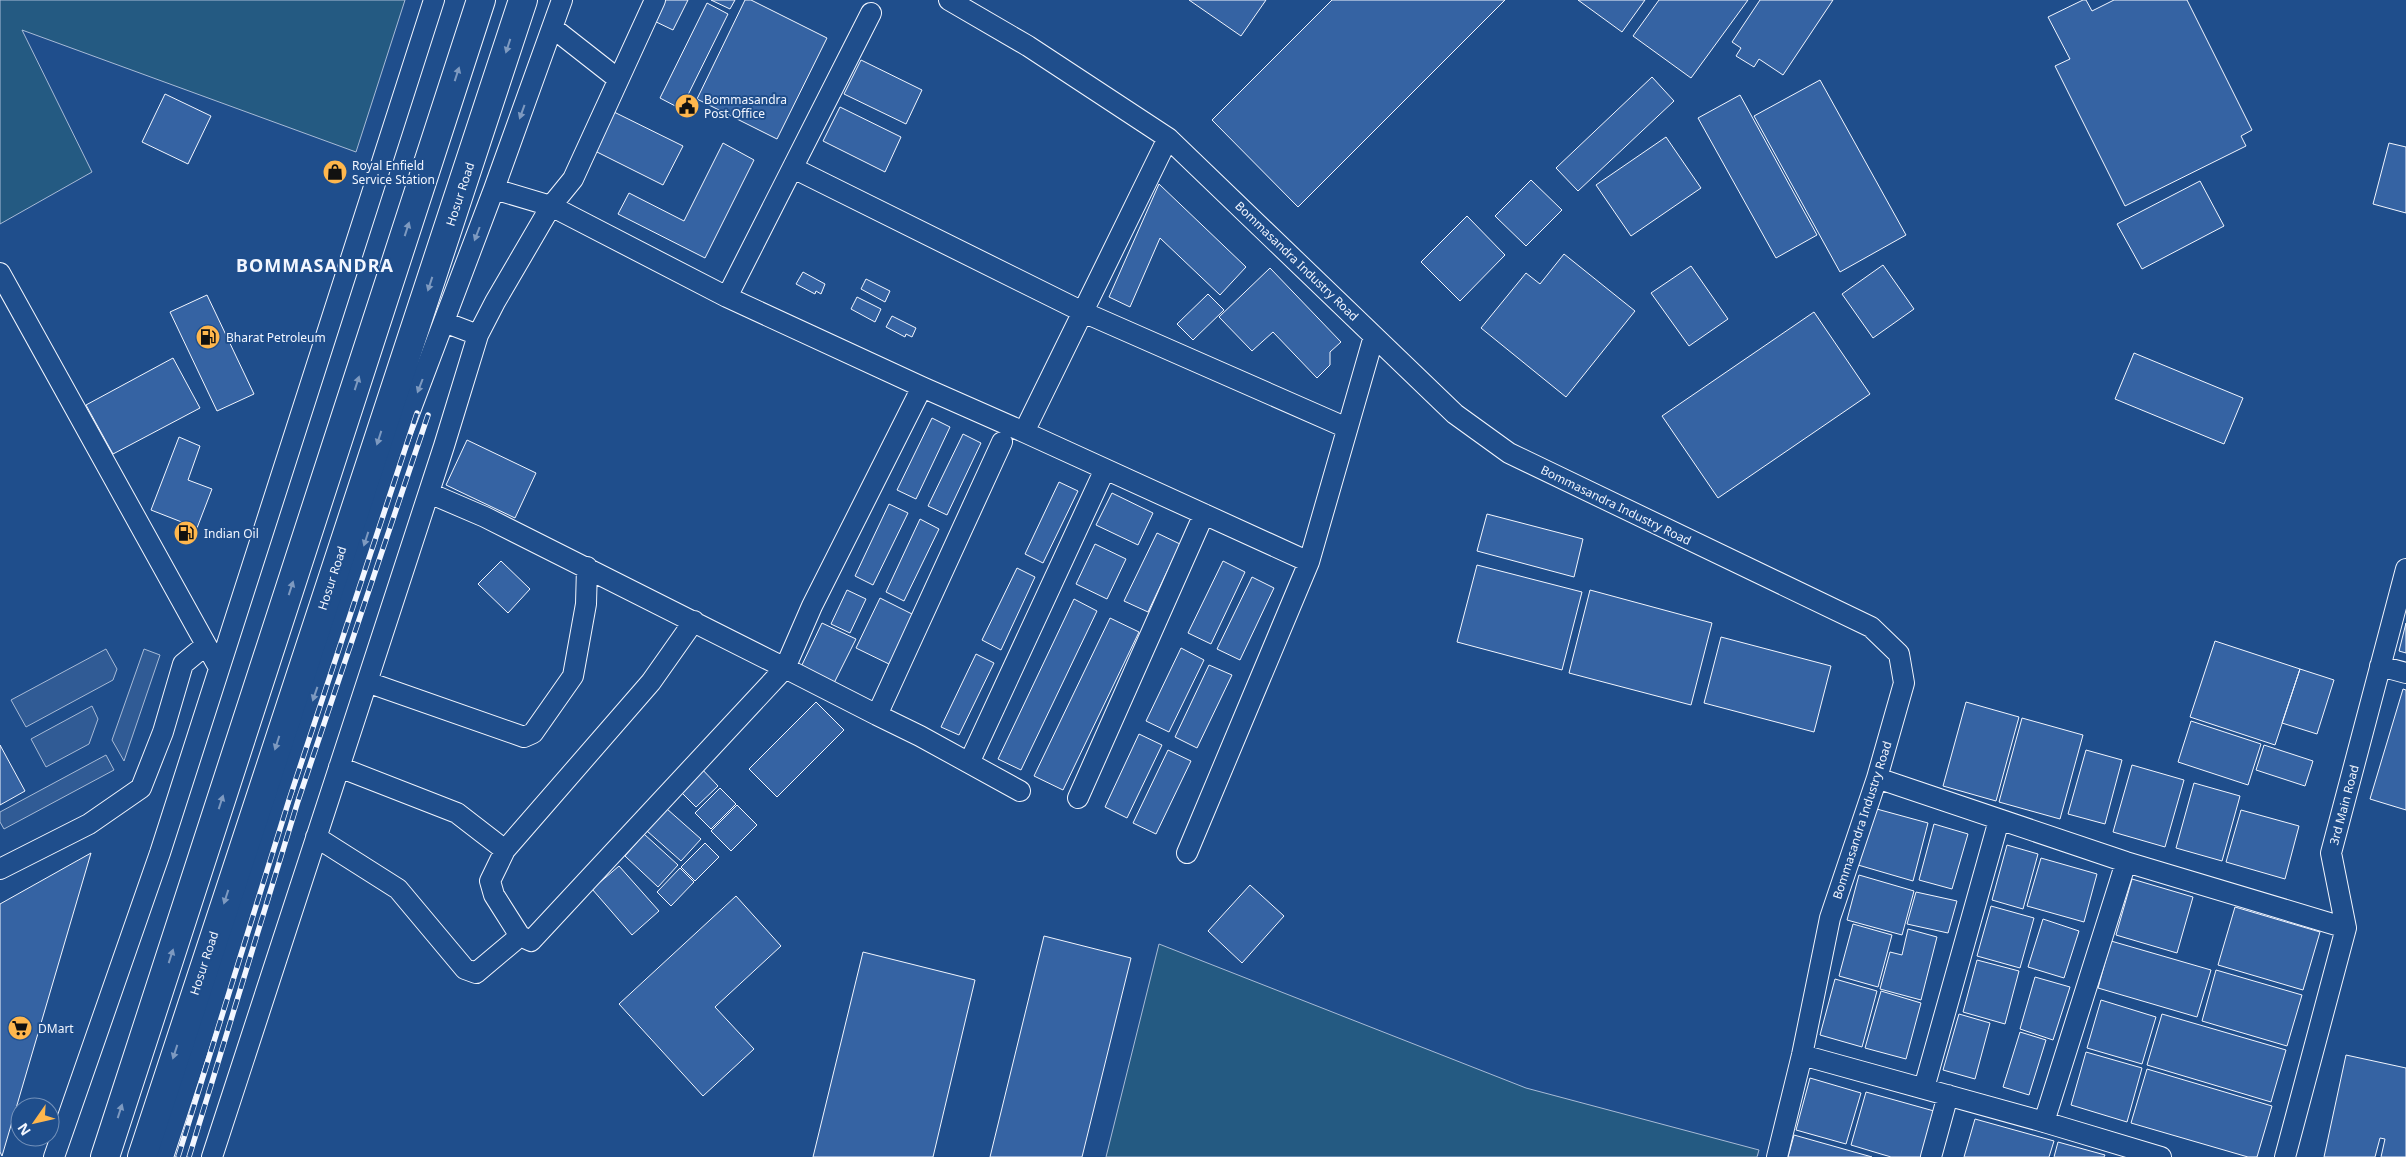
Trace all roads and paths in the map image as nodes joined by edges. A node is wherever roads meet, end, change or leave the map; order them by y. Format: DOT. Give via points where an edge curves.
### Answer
graph roads {
  1 [pos="434,0"];
  2 [pos="481,0"];
  3 [pos="523,0"];
  4 [pos="562,0"];
  5 [pos="655,0"];
  6 [pos="949,0"];
  7 [pos="871,13"];
  8 [pos="553,28"];
  9 [pos="618,79"];
  10 [pos="1168,138"];
  11 [pos="793,168"];
  12 [pos="494,189"];
  13 [pos="551,206"];
  14 [pos="0,272"];
  15 [pos="727,297"];
  16 [pos="1083,312"];
  17 [pos="444,322"];
  18 [pos="478,335"];
  19 [pos="1374,336"];
  20 [pos="922,387"];
  21 [pos="1347,428"];
  22 [pos="1024,432"];
  23 [pos="1002,442"];
  24 [pos="1105,469"];
  25 [pos="429,493"];
  26 [pos="1204,514"];
  27 [pos="1309,562"];
  28 [pos="587,567"];
  29 [pos="2406,569"];
  30 [pos="694,621"];
  31 [pos="206,645"];
  32 [pos="2380,666"];
  33 [pos="219,668"];
  34 [pos="785,668"];
  35 [pos="2406,673"];
  36 [pos="367,682"];
  37 [pos="877,715"];
  38 [pos="969,763"];
  39 [pos="339,767"];
  40 [pos="1877,778"];
  41 [pos="1020,791"];
  42 [pos="1078,798"];
  43 [pos="1999,820"];
  44 [pos="316,837"];
  45 [pos="505,850"];
  46 [pos="1187,853"];
  47 [pos="2126,862"];
  48 [pos="0,869"];
  49 [pos="2346,928"];
  50 [pos="520,936"];
  51 [pos="1802,1055"];
  52 [pos="1924,1088"];
  53 [pos="1948,1095"];
  54 [pos="2044,1122"];
  55 [pos="2124,1152"];
  56 [pos="59,1154"];
  57 [pos="105,1157"];
  58 [pos="142,1157"];
  59 [pos="163,1157"];
  60 [pos="212,1157"];
  61 [pos="1777,1157"];
  62 [pos="1931,1157"];
  63 [pos="2161,1157"];
  64 [pos="2285,1157"];
  1 -- 33 [label="street"];
  57 -- 2 [label="highway, one-way"];
  3 -- 58 [label="highway, Hosur Road, one-way"];
  4 -- 8 [label="street"];
  5 -- 9 [label="street"];
  6 -- 10 [label="street, Bommasandra Industry Road" via="1028,46"];
  7 -- 11 [label="street"];
  8 -- 9 [label="street"];
  8 -- 12 [label="street, one-way"];
  9 -- 13 [label="street" via="573,179"];
  10 -- 16 [label="street"];
  10 -- 19 [label="street, Bommasandra Industry Road"];
  11 -- 15 [label="street"];
  11 -- 16 [label="street"];
  12 -- 13 [label="street"];
  12 -- 17 [label="street, one-way"];
  13 -- 15 [label="street"];
  13 -- 18 [label="street"];
  14 -- 31 [label="street"];
  15 -- 20 [label="street"];
  16 -- 21 [label="street"];
  16 -- 22 [label="street"];
  17 -- 18 [label="street"];
  17 -- 59 [label="street, one-way" via="390,464"];
  18 -- 25 [label="street"];
  19 -- 21 [label="street"];
  19 -- 40 [label="street, Bommasandra Industry Road" via="1455,414 1509,453 1871,627 1899,654 1904,683"];
  20 -- 22 [label="street"];
  20 -- 34 [label="street" via="812,606"];
  21 -- 27 [label="street"];
  22 -- 24 [label="street"];
  23 -- 37 [label="street"];
  24 -- 26 [label="street"];
  24 -- 38 [label="street"];
  25 -- 28 [label="street" via="485,516"];
  25 -- 36 [label="street"];
  26 -- 27 [label="street"];
  26 -- 42 [label="street"];
  27 -- 46 [label="street"];
  28 -- 30 [label="street"];
  28 -- 36 [label="street" via="586,604 573,676 533,733 524,737"];
  29 -- 32 [label="street, 3rd Main Road"];
  30 -- 34 [label="street"];
  30 -- 45 [label="street" via="651,682"];
  31 -- 33 [label="street"];
  31 -- 48 [label="street" via="183,664 163,732 141,788 89,824"];
  32 -- 35 [label="street"];
  32 -- 49 [label="street, 3rd Main Road" via="2331,853"];
  33 -- 56 [label="street"];
  34 -- 37 [label="street"];
  34 -- 50 [label="street" via="531,941"];
  36 -- 39 [label="street"];
  37 -- 38 [label="street"];
  38 -- 41 [label="street"];
  39 -- 44 [label="street"];
  39 -- 45 [label="street" via="457,814"];
  40 -- 43 [label="street"];
  40 -- 51 [label="street, Bommasandra Industry Road" via="1830,918"];
  43 -- 47 [label="street"];
  43 -- 52 [label="street"];
  44 -- 50 [label="street" via="398,889 465,969 476,973"];
  44 -- 60 [label="street"];
  45 -- 50 [label="street" via="490,880 494,895"];
  47 -- 49 [label="street"];
  47 -- 54 [label="street"];
  49 -- 64 [label="street, 3rd Main Road"];
  51 -- 52 [label="street"];
  51 -- 61 [label="street, Bommasandra Industry Road"];
  52 -- 53 [label="street"];
  53 -- 54 [label="street"];
  53 -- 62 [label="street"];
  54 -- 55 [label="street"];
  55 -- 63 [label="street"];
}
